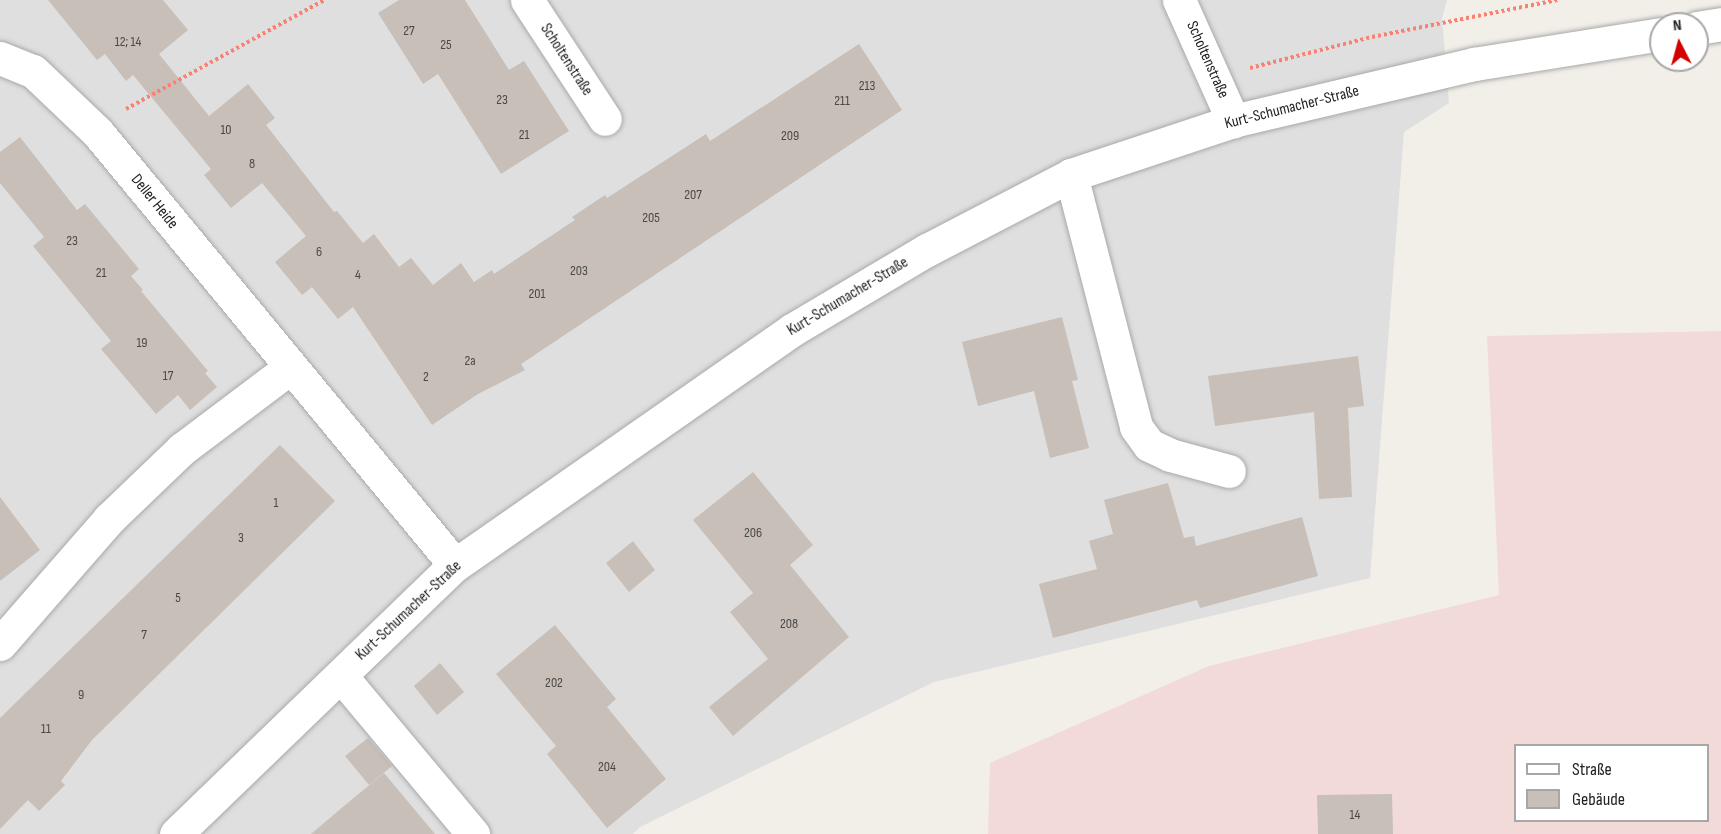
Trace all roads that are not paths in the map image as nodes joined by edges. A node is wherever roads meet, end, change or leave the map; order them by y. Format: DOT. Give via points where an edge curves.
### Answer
graph roads {
  1 [pos="527,0"];
  2 [pos="1179,0"];
  3 [pos="1649,36"];
  4 [pos="0,58"];
  5 [pos="605,119"];
  6 [pos="1233,121"];
  7 [pos="1071,175"];
  8 [pos="291,367"];
  9 [pos="1229,471"];
  10 [pos="455,565"];
  11 [pos="0,644"];
  12 [pos="341,676"];
  13 [pos="176,834"];
  14 [pos="473,834"];
  1 -- 5 [label="street, Scholtenstraße"];
  2 -- 6 [label="street, Scholtenstraße"];
  3 -- 6 [label="street, Kurt-Schumacher-Straße" via="1474,64"];
  4 -- 8 [label="street, Deller Heide" via="33,71 98,134"];
  6 -- 7 [label="street, Kurt-Schumacher-Straße"];
  7 -- 9 [label="street" via="1136,426 1149,445 1170,455"];
  7 -- 10 [label="street, Kurt-Schumacher-Straße" via="927,250 792,330"];
  8 -- 10 [label="street, Deller Heide"];
  8 -- 11 [label="street" via="182,449 133,495"];
  10 -- 12 [label="street, Kurt-Schumacher-Straße"];
  12 -- 13 [label="street, Kurt-Schumacher-Straße"];
  12 -- 14 [label="street"];
}
